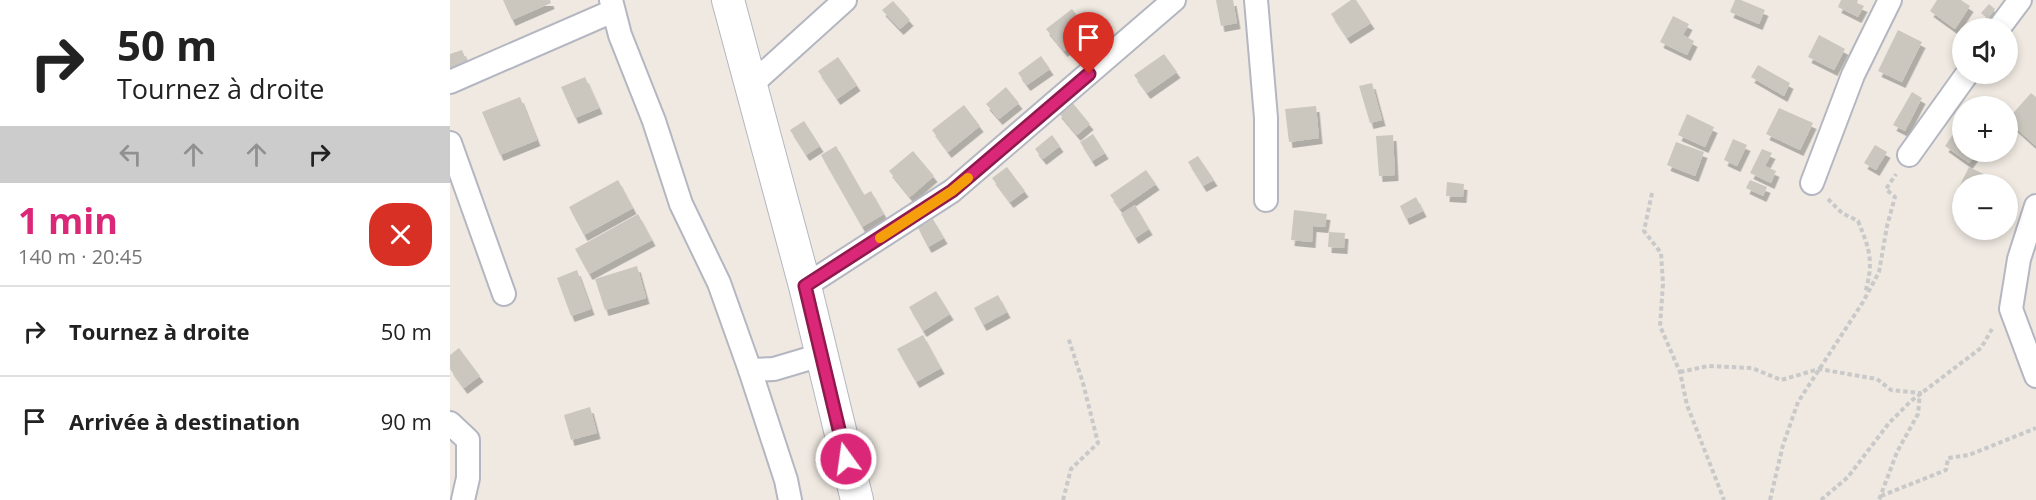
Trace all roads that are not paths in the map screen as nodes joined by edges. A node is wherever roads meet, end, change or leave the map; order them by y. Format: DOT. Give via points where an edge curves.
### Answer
graph roads {
  1 [pos="728,0"];
  2 [pos="845,0"];
  3 [pos="1174,0"];
  4 [pos="1256,0"];
  5 [pos="1890,0"];
  6 [pos="2020,0"];
  7 [pos="612,6"];
  8 [pos="2006,18"];
  9 [pos="450,82"];
  10 [pos="752,84"];
  11 [pos="1960,84"];
  12 [pos="450,143"];
  13 [pos="1909,155"];
  14 [pos="1812,183"];
  15 [pos="1266,200"];
  16 [pos="2036,206"];
  17 [pos="805,286"];
  18 [pos="504,294"];
  19 [pos="821,355"];
  20 [pos="750,370"];
  21 [pos="2036,376"];
  22 [pos="450,423"];
  23 [pos="463,500"];
  24 [pos="790,500"];
  25 [pos="856,500"];
  1 -- 10 [label="street"];
  2 -- 10 [label="street"];
  3 -- 17 [label="street" via="952,191"];
  4 -- 15 [label="street" via="1266,118"];
  5 -- 14 [label="street" via="1853,75"];
  6 -- 8 [label="street"];
  7 -- 9 [label="street"];
  7 -- 20 [label="street" via="681,204 719,283"];
  10 -- 17 [label="street"];
  11 -- 13 [label="street"];
  12 -- 18 [label="street"];
  16 -- 21 [label="street" via="2019,259 2011,309"];
  17 -- 19 [label="street"];
  19 -- 20 [label="street" via="774,369"];
  19 -- 25 [label="street"];
  20 -- 24 [label="street"];
  22 -- 23 [label="street" via="468,440 468,478"];
}
